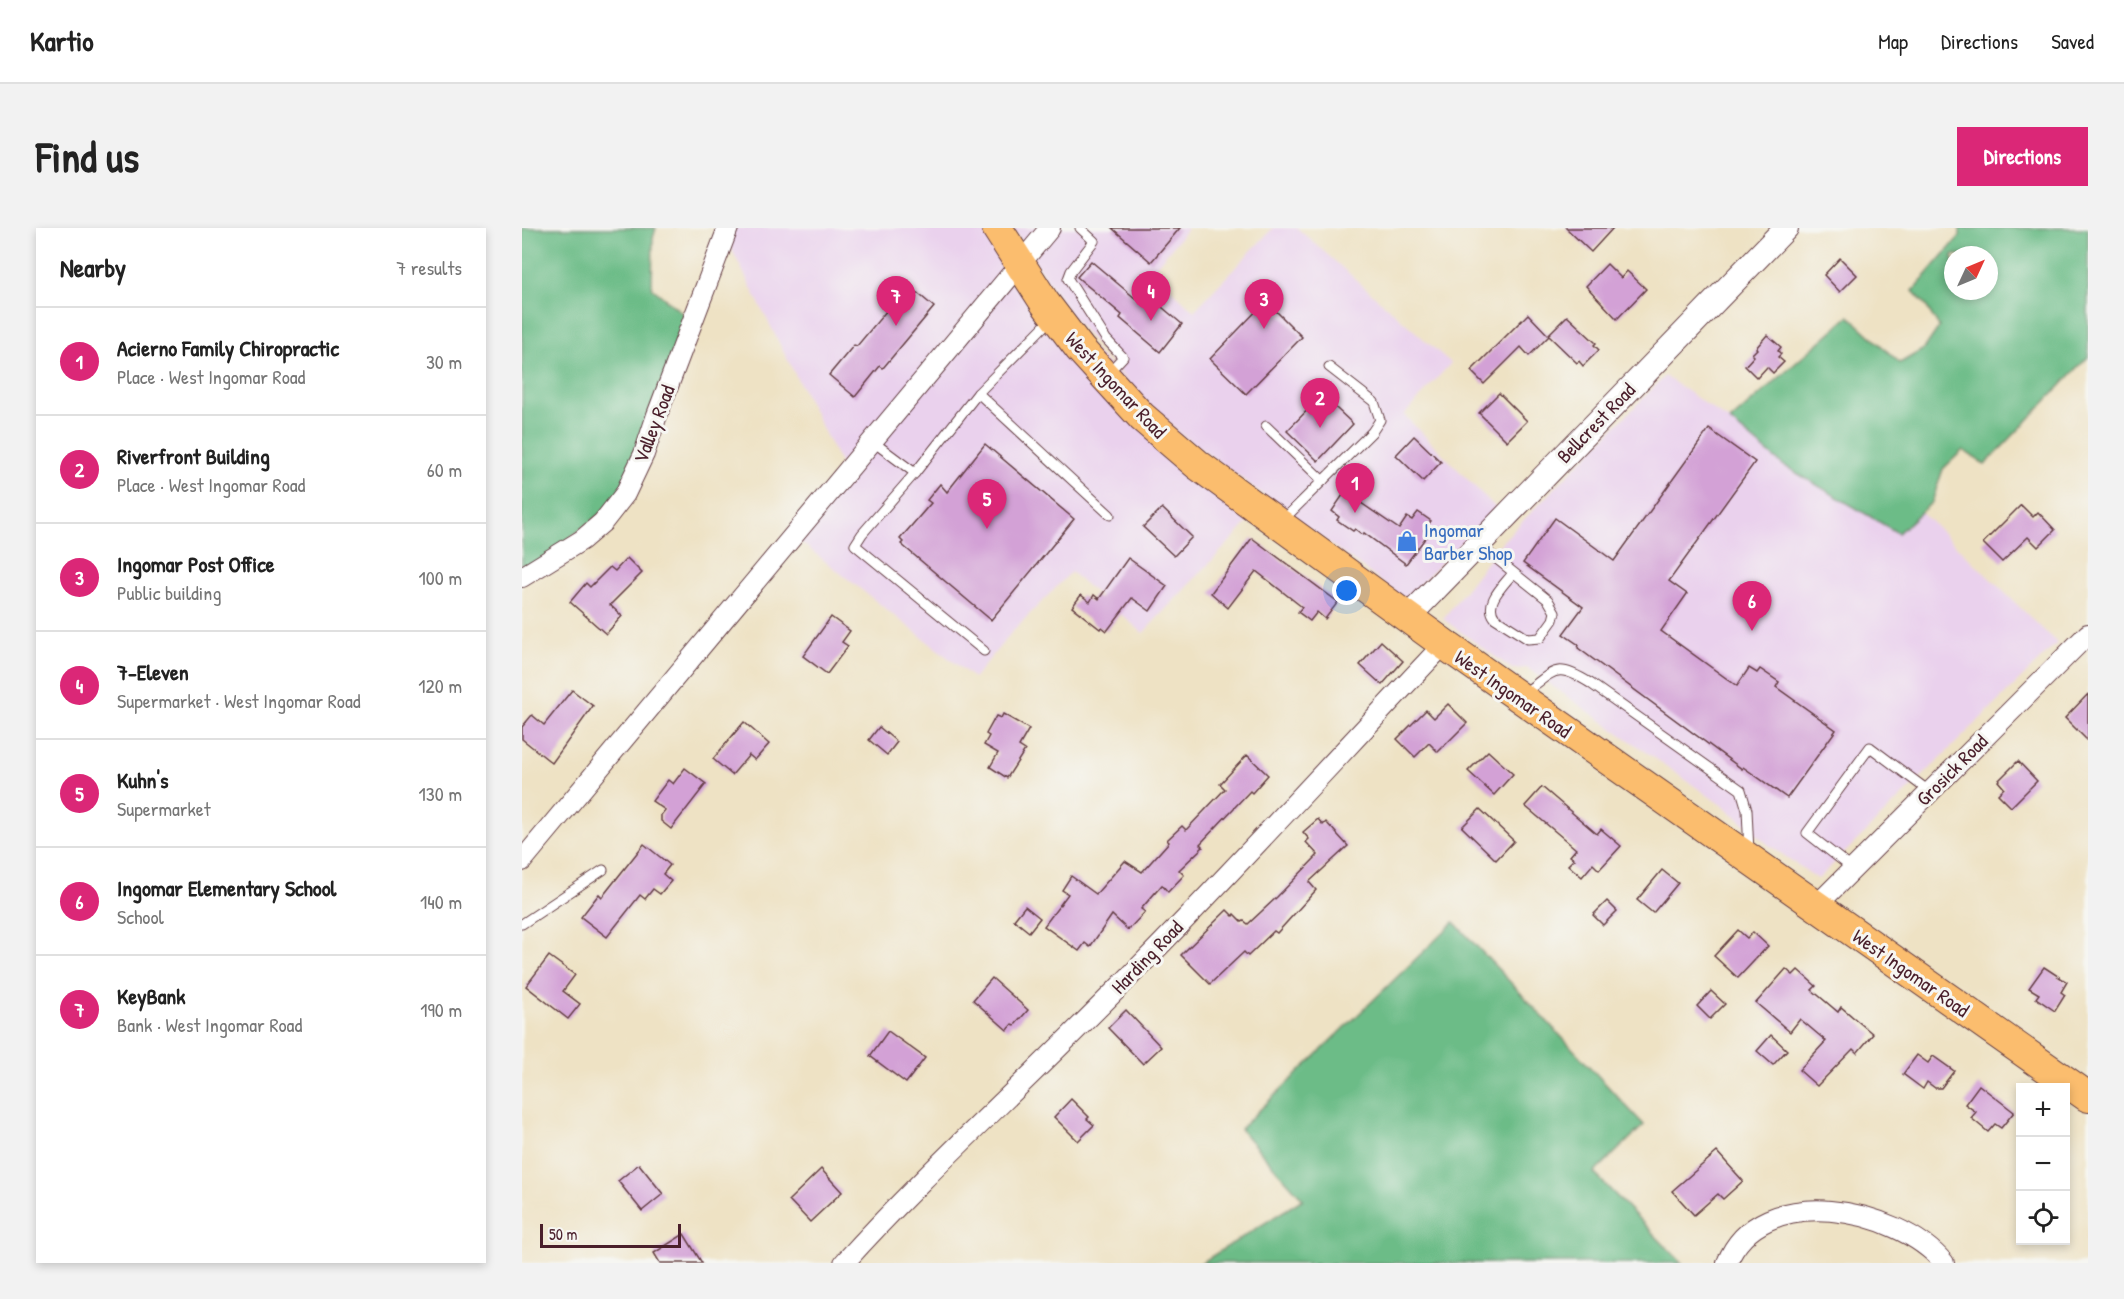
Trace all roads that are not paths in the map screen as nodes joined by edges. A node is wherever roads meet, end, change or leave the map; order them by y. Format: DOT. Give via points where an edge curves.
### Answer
graph roads {
  1 [pos="728,228"];
  2 [pos="997,228"];
  3 [pos="1050,228"];
  4 [pos="1080,228"];
  5 [pos="1786,228"];
  6 [pos="1019,264"];
  7 [pos="1071,319"];
  8 [pos="1329,367"];
  9 [pos="978,393"];
  10 [pos="1266,426"];
  11 [pos="872,441"];
  12 [pos="915,473"];
  13 [pos="1323,481"];
  14 [pos="1110,515"];
  15 [pos="1279,524"];
  16 [pos="1479,544"];
  17 [pos="1513,573"];
  18 [pos="522,578"];
  19 [pos="1407,618"];
  20 [pos="2088,634"];
  21 [pos="1444,644"];
  22 [pos="984,651"];
  23 [pos="1518,697"];
  24 [pos="1930,792"];
  25 [pos="1750,860"];
  26 [pos="522,861"];
  27 [pos="1853,869"];
  28 [pos="603,870"];
  29 [pos="1816,906"];
  30 [pos="522,924"];
  31 [pos="2088,1097"];
  32 [pos="844,1263"];
  33 [pos="1727,1263"];
  34 [pos="1944,1263"];
  1 -- 18 [label="street, Valley Road" via="644,454 625,494 603,522 582,540"];
  2 -- 6 [label="main road, West Ingomar Road"];
  3 -- 6 [label="street"];
  4 -- 7 [label="lane" via="1094,241 1068,279"];
  5 -- 16 [label="street, Bellcrest Road"];
  6 -- 7 [label="main road, West Ingomar Road"];
  6 -- 11 [label="street"];
  7 -- 9 [label="lane"];
  7 -- 15 [label="main road, West Ingomar Road" via="1104,377 1137,412 1175,446"];
  8 -- 13 [label="lane" via="1374,402 1380,420"];
  9 -- 12 [label="lane"];
  9 -- 14 [label="lane"];
  10 -- 13 [label="lane"];
  11 -- 12 [label="lane"];
  11 -- 26 [label="street"];
  12 -- 22 [label="lane" via="855,545"];
  13 -- 15 [label="lane"];
  15 -- 19 [label="main road, West Ingomar Road"];
  16 -- 17 [label="lane"];
  16 -- 19 [label="street, Bellcrest Road"];
  17 -- 17 [label="lane" via="1548,600 1555,612 1540,638 1528,639 1491,613 1491,603"];
  19 -- 21 [label="main road, West Ingomar Road"];
  20 -- 24 [label="street, Grosick Road"];
  21 -- 23 [label="main road, West Ingomar Road"];
  21 -- 32 [label="street, Harding Road" via="1075,1032 903,1199"];
  23 -- 25 [label="main road, West Ingomar Road"];
  23 -- 25 [label="lane" via="1563,669 1590,683 1741,790 1747,810"];
  24 -- 27 [label="street, Grosick Road"];
  24 -- 27 [label="lane" via="1870,747 1807,833"];
  25 -- 29 [label="main road, West Ingomar Road"];
  27 -- 29 [label="street, Grosick Road"];
  28 -- 30 [label="lane"];
  29 -- 31 [label="main road, West Ingomar Road"];
  33 -- 34 [label="street" via="1738,1242 1768,1219 1818,1211 1849,1213 1878,1221 1912,1238"];
}
